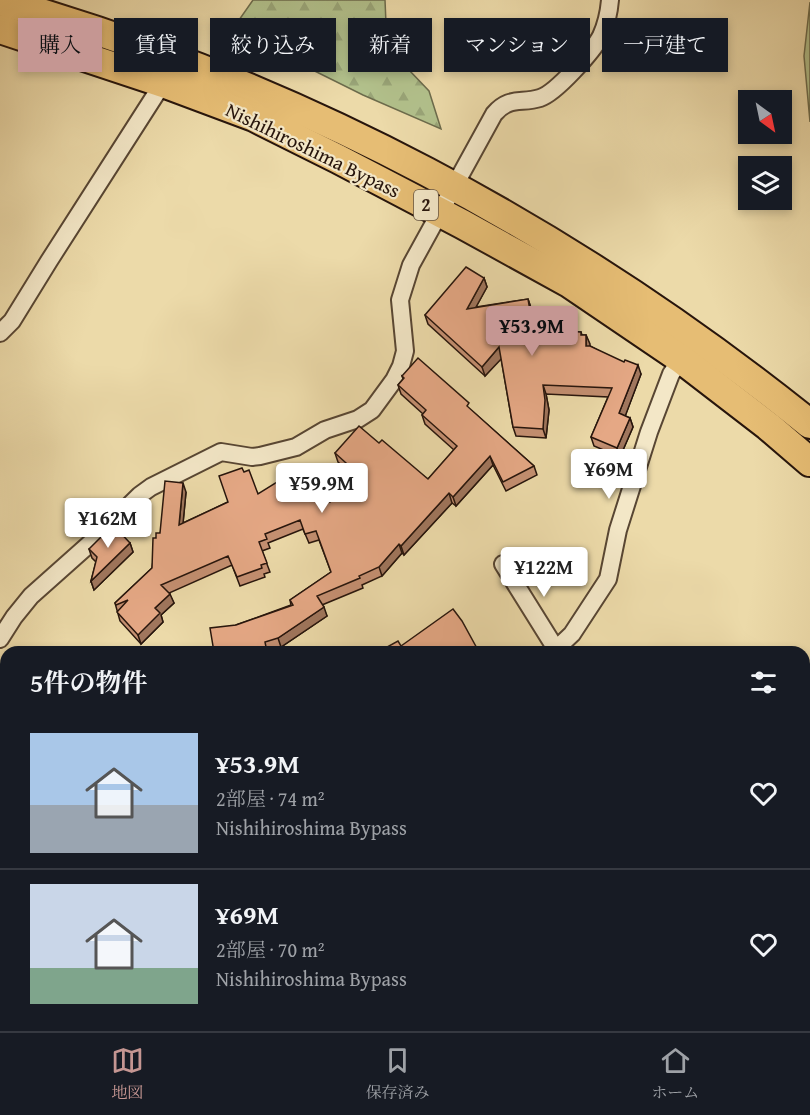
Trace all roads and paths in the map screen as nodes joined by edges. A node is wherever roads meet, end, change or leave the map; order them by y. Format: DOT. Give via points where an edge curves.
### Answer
graph roads {
  1 [pos="610,0"];
  2 [pos="0,2"];
  3 [pos="0,29"];
  4 [pos="163,83"];
  5 [pos="455,186"];
  6 [pos="440,213"];
  7 [pos="0,333"];
  8 [pos="681,359"];
  9 [pos="810,424"];
  10 [pos="810,462"];
  11 [pos="503,564"];
  12 [pos="0,639"];
  13 [pos="552,646"];
  14 [pos="560,646"];
  1 -- 5 [label="street" via="606,22 594,48 542,98 507,103 500,108"];
  2 -- 5 [label="highway, Nishihiroshima Bypass / 2" via="203,69 322,120"];
  3 -- 4 [label="highway, Nishihiroshima Bypass / 2"];
  4 -- 6 [label="highway, Nishihiroshima Bypass / 2" via="254,117"];
  4 -- 7 [label="street" via="12,321"];
  5 -- 6 [label="street"];
  5 -- 9 [label="highway, Nishihiroshima Bypass / 2" via="552,241 652,306"];
  6 -- 8 [label="highway, Nishihiroshima Bypass / 2" via="569,283"];
  6 -- 12 [label="street" via="411,265 401,296 405,351 401,366 372,410 296,447 252,457 221,452 151,487 31,596"];
  8 -- 10 [label="highway, Nishihiroshima Bypass / 2"];
  8 -- 14 [label="street" via="671,374 649,432 618,530 608,579"];
  11 -- 13 [label="street"];
}
